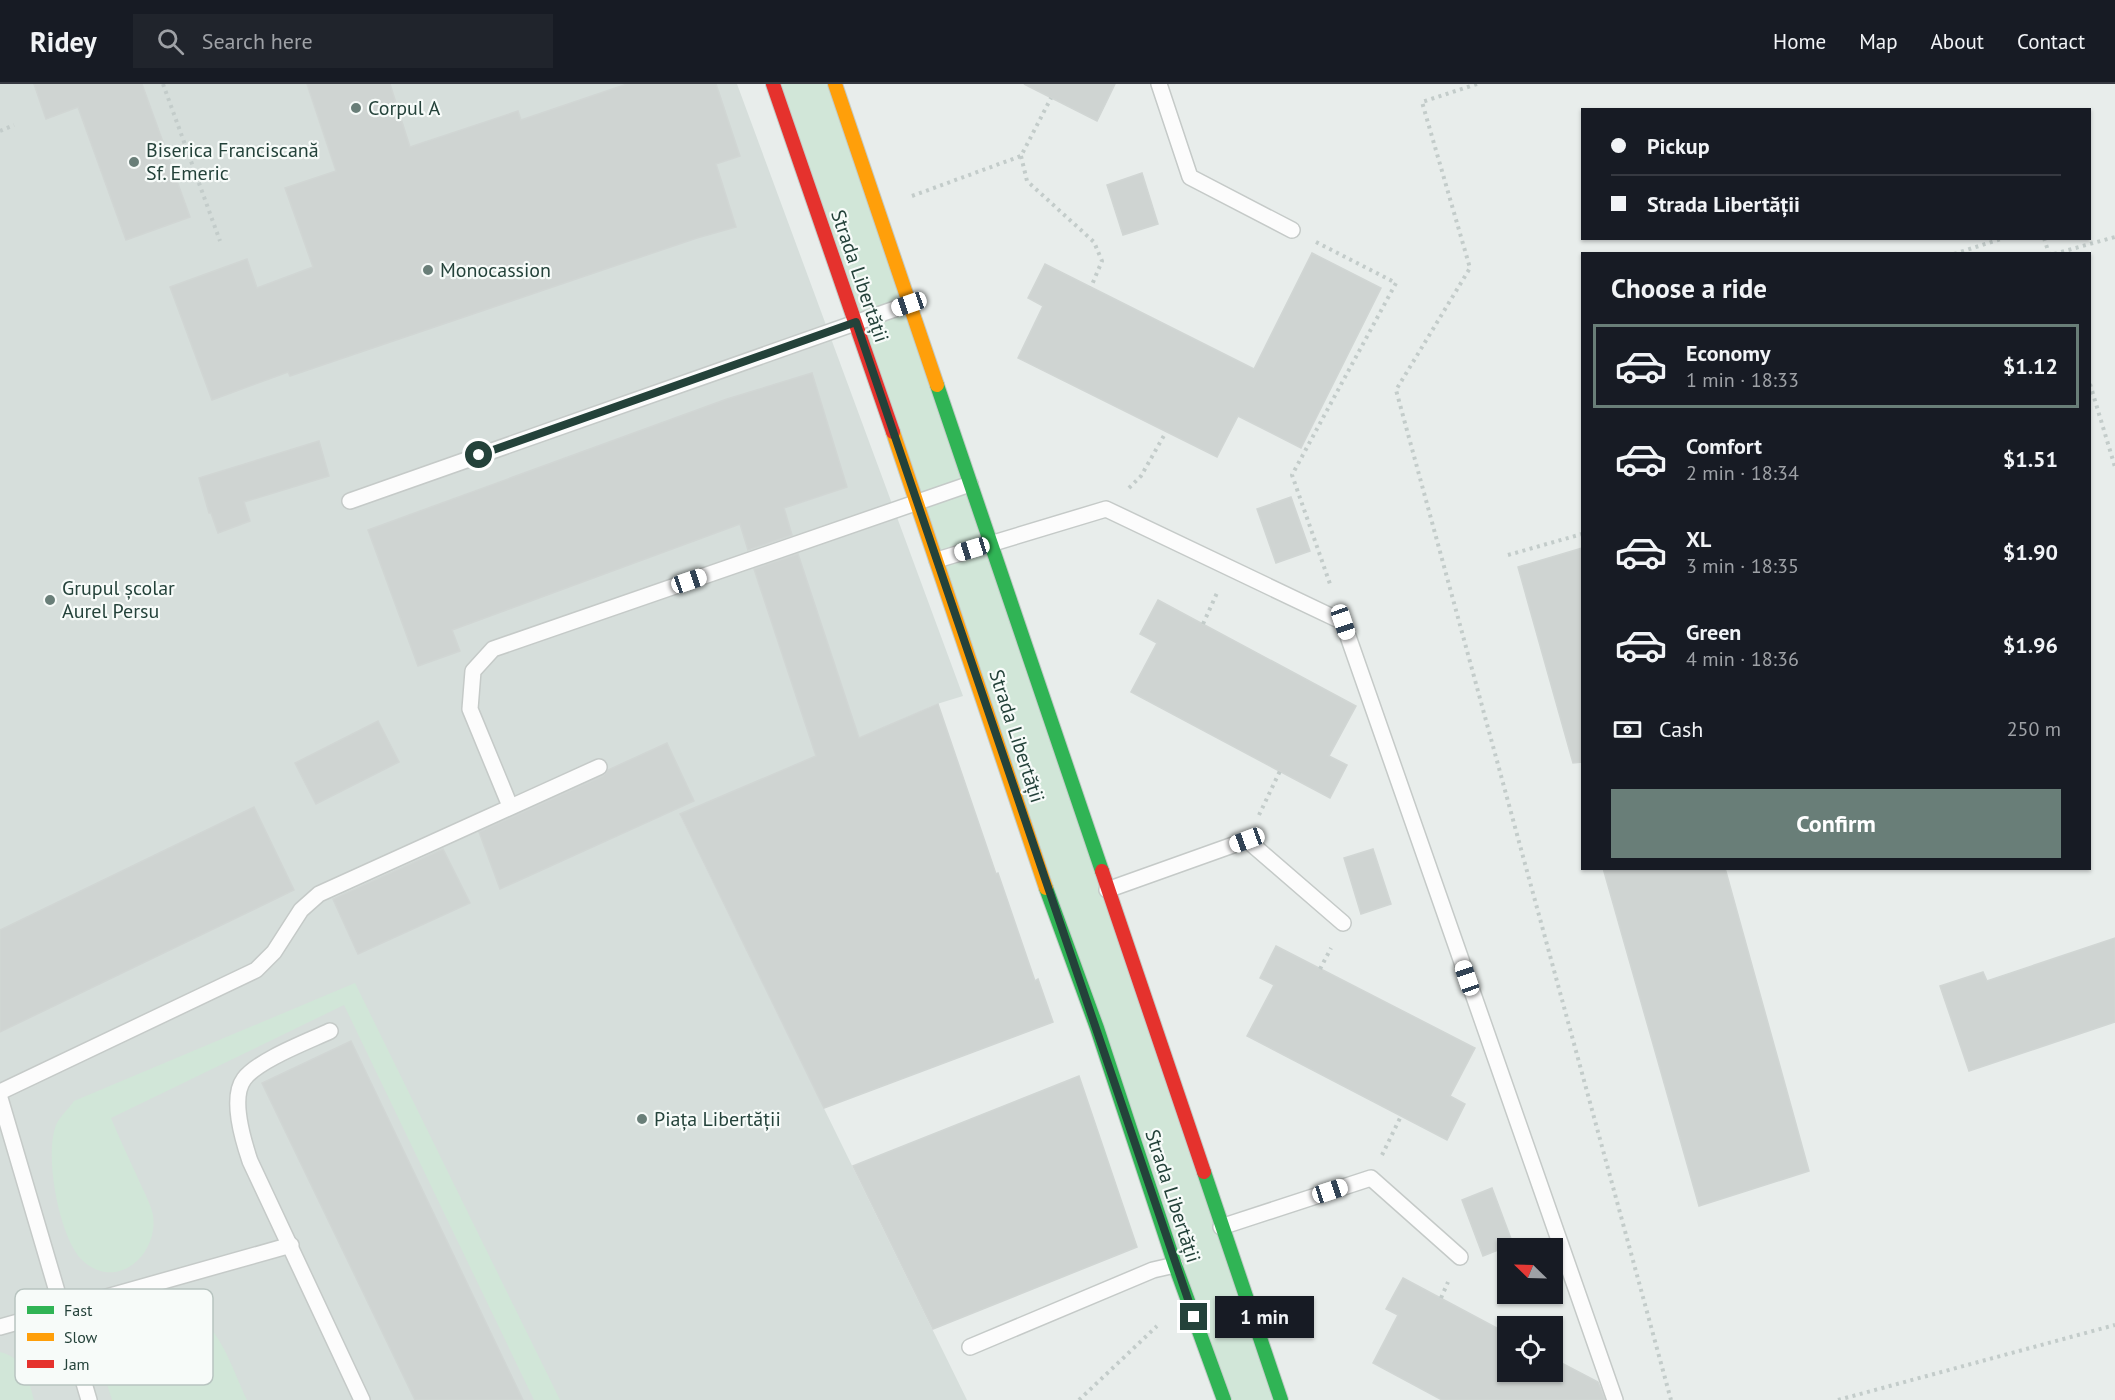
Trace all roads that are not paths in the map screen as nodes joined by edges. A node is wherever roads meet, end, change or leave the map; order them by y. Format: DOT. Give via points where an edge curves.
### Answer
graph roads {
  1 [pos="773,84"];
  2 [pos="835,84"];
  3 [pos="1159,84"];
  4 [pos="1292,230"];
  5 [pos="909,304"];
  6 [pos="856,322"];
  7 [pos="970,484"];
  8 [pos="350,501"];
  9 [pos="917,502"];
  10 [pos="990,544"];
  11 [pos="937,560"];
  12 [pos="599,767"];
  13 [pos="510,806"];
  14 [pos="1107,890"];
  15 [pos="1343,923"];
  16 [pos="330,1030"];
  17 [pos="0,1092"];
  18 [pos="0,1098"];
  19 [pos="1221,1227"];
  20 [pos="291,1245"];
  21 [pos="1460,1257"];
  22 [pos="1175,1265"];
  23 [pos="56,1289"];
  24 [pos="139,1289"];
  25 [pos="15,1323"];
  26 [pos="0,1327"];
  27 [pos="970,1347"];
  28 [pos="1207,1352"];
  29 [pos="85,1385"];
  30 [pos="89,1400"];
  31 [pos="362,1400"];
  32 [pos="1213,1400"];
  33 [pos="1224,1400"];
  34 [pos="1281,1400"];
  35 [pos="1615,1400"];
  1 -- 6 [label="main road, Strada Libertății"];
  2 -- 5 [label="main road, Strada Libertății"];
  3 -- 4 [label="lane" via="1190,177"];
  5 -- 6 [label="lane"];
  5 -- 7 [label="main road, Strada Libertății"];
  6 -- 8 [label="lane"];
  6 -- 9 [label="main road, Strada Libertății"];
  7 -- 9 [label="lane"];
  7 -- 10 [label="main road, Strada Libertății"];
  9 -- 11 [label="main road, Strada Libertății"];
  9 -- 13 [label="lane" via="493,649 473,671 470,709"];
  10 -- 11 [label="lane"];
  10 -- 14 [label="main road, Strada Libertății"];
  10 -- 35 [label="lane" via="1106,509 1343,622"];
  11 -- 22 [label="main road, Strada Libertății"];
  12 -- 13 [label="lane"];
  13 -- 17 [label="lane" via="319,894 301,910 274,952 256,970"];
  14 -- 15 [label="lane" via="1247,840"];
  14 -- 19 [label="main road, Strada Libertății"];
  16 -- 20 [label="lane" via="259,1065 244,1079 240,1089 238,1107 250,1161"];
  18 -- 23 [label="lane"];
  19 -- 21 [label="lane" via="1371,1178"];
  19 -- 34 [label="main road, Strada Libertății"];
  20 -- 24 [label="lane"];
  20 -- 31 [label="lane"];
  22 -- 27 [label="lane" via="1153,1270"];
  22 -- 28 [label="main road, Strada Libertății"];
  25 -- 26 [label="lane"];
  28 -- 32 [label="main road"];
  28 -- 33 [label="main road, Strada Libertății"];
  29 -- 30 [label="lane"];
}
